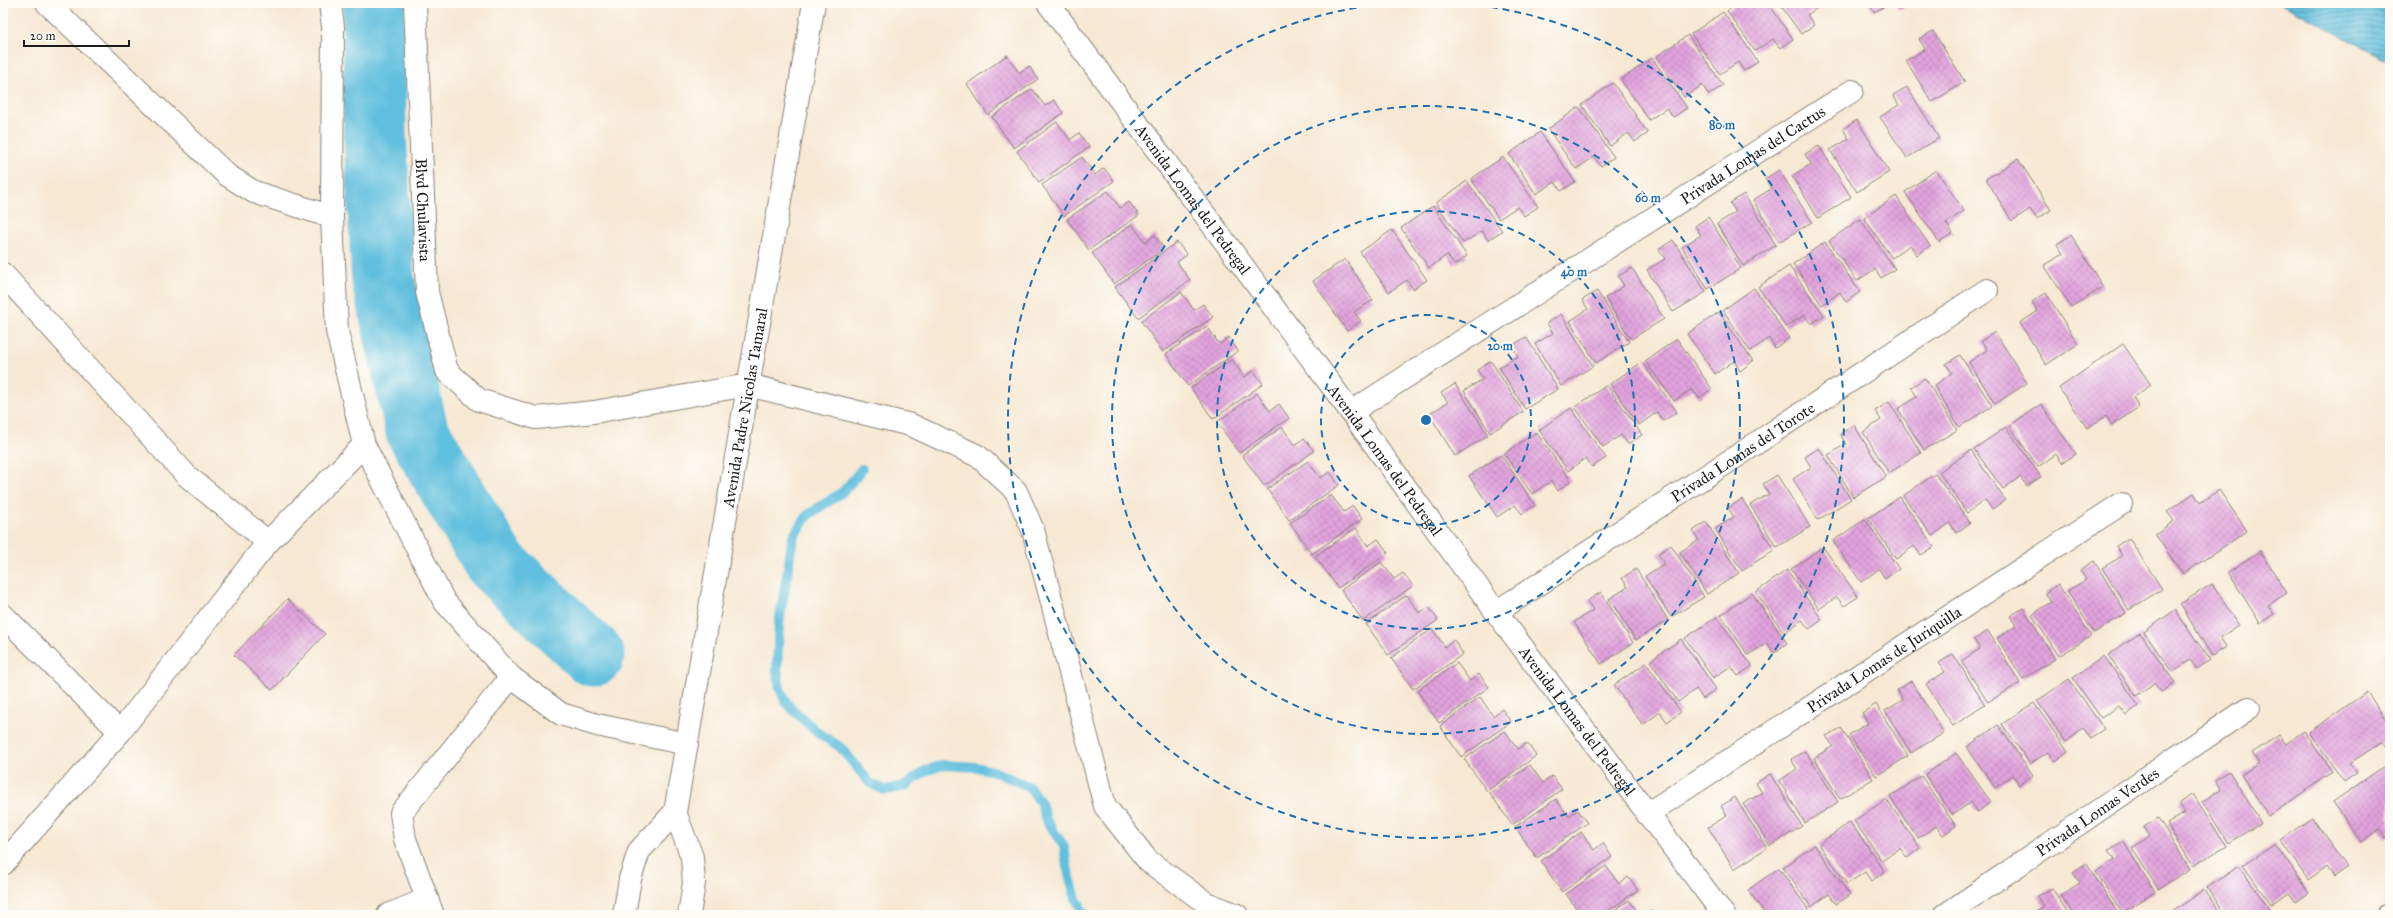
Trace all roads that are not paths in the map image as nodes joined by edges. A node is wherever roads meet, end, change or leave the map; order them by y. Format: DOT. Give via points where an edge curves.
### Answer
graph roads {
  1 [pos="47,3"];
  2 [pos="330,3"];
  3 [pos="414,3"];
  4 [pos="814,3"];
  5 [pos="1048,3"];
  6 [pos="1852,91"];
  7 [pos="332,217"];
  8 [pos="3,274"];
  9 [pos="1987,290"];
  10 [pos="748,385"];
  11 [pos="1352,412"];
  12 [pos="364,445"];
  13 [pos="2121,504"];
  14 [pos="268,542"];
  15 [pos="1496,612"];
  16 [pos="3,615"];
  17 [pos="511,678"];
  18 [pos="2249,708"];
  19 [pos="120,732"];
  20 [pos="687,744"];
  21 [pos="675,812"];
  22 [pos="1647,814"];
  23 [pos="3,864"];
  24 [pos="430,907"];
  25 [pos="388,915"];
  26 [pos="624,915"];
  27 [pos="688,915"];
  28 [pos="1237,915"];
  29 [pos="1724,915"];
  30 [pos="1946,915"];
  1 -- 7 [label="street" via="227,175 254,192"];
  2 -- 7 [label="street" via="333,27"];
  3 -- 10 [label="street, Blvd Chulavista" via="427,292 447,371 479,400 536,418 594,412"];
  4 -- 10 [label="street, Avenida Padre Nicolas Tamaral"];
  5 -- 11 [label="street, Avenida Lomas del Pedregal"];
  6 -- 11 [label="street, Privada Lomas del Cactus"];
  7 -- 12 [label="street" via="337,331"];
  8 -- 14 [label="street" via="187,476"];
  9 -- 15 [label="street, Privada Lomas del Torote"];
  10 -- 20 [label="street, Avenida Padre Nicolas Tamaral"];
  10 -- 28 [label="street" via="911,425 978,456 1016,491 1033,530 1105,806 1148,861 1206,903"];
  11 -- 15 [label="street, Avenida Lomas del Pedregal"];
  12 -- 14 [label="street"];
  12 -- 17 [label="street" via="444,601"];
  13 -- 22 [label="street, Privada Lomas de Juriquilla"];
  14 -- 19 [label="street"];
  15 -- 22 [label="street, Avenida Lomas del Pedregal"];
  16 -- 19 [label="street"];
  17 -- 20 [label="street" via="561,714 597,725"];
  17 -- 24 [label="street" via="401,813 405,839"];
  18 -- 30 [label="street, Privada Lomas Verdes"];
  19 -- 23 [label="street"];
  20 -- 21 [label="street, Avenida Padre Nicolas Tamaral"];
  21 -- 26 [label="street" via="640,851 630,879"];
  21 -- 27 [label="street" via="692,857 694,883"];
  22 -- 29 [label="street, Avenida Lomas del Pedregal"];
  24 -- 25 [label="street"];
}
